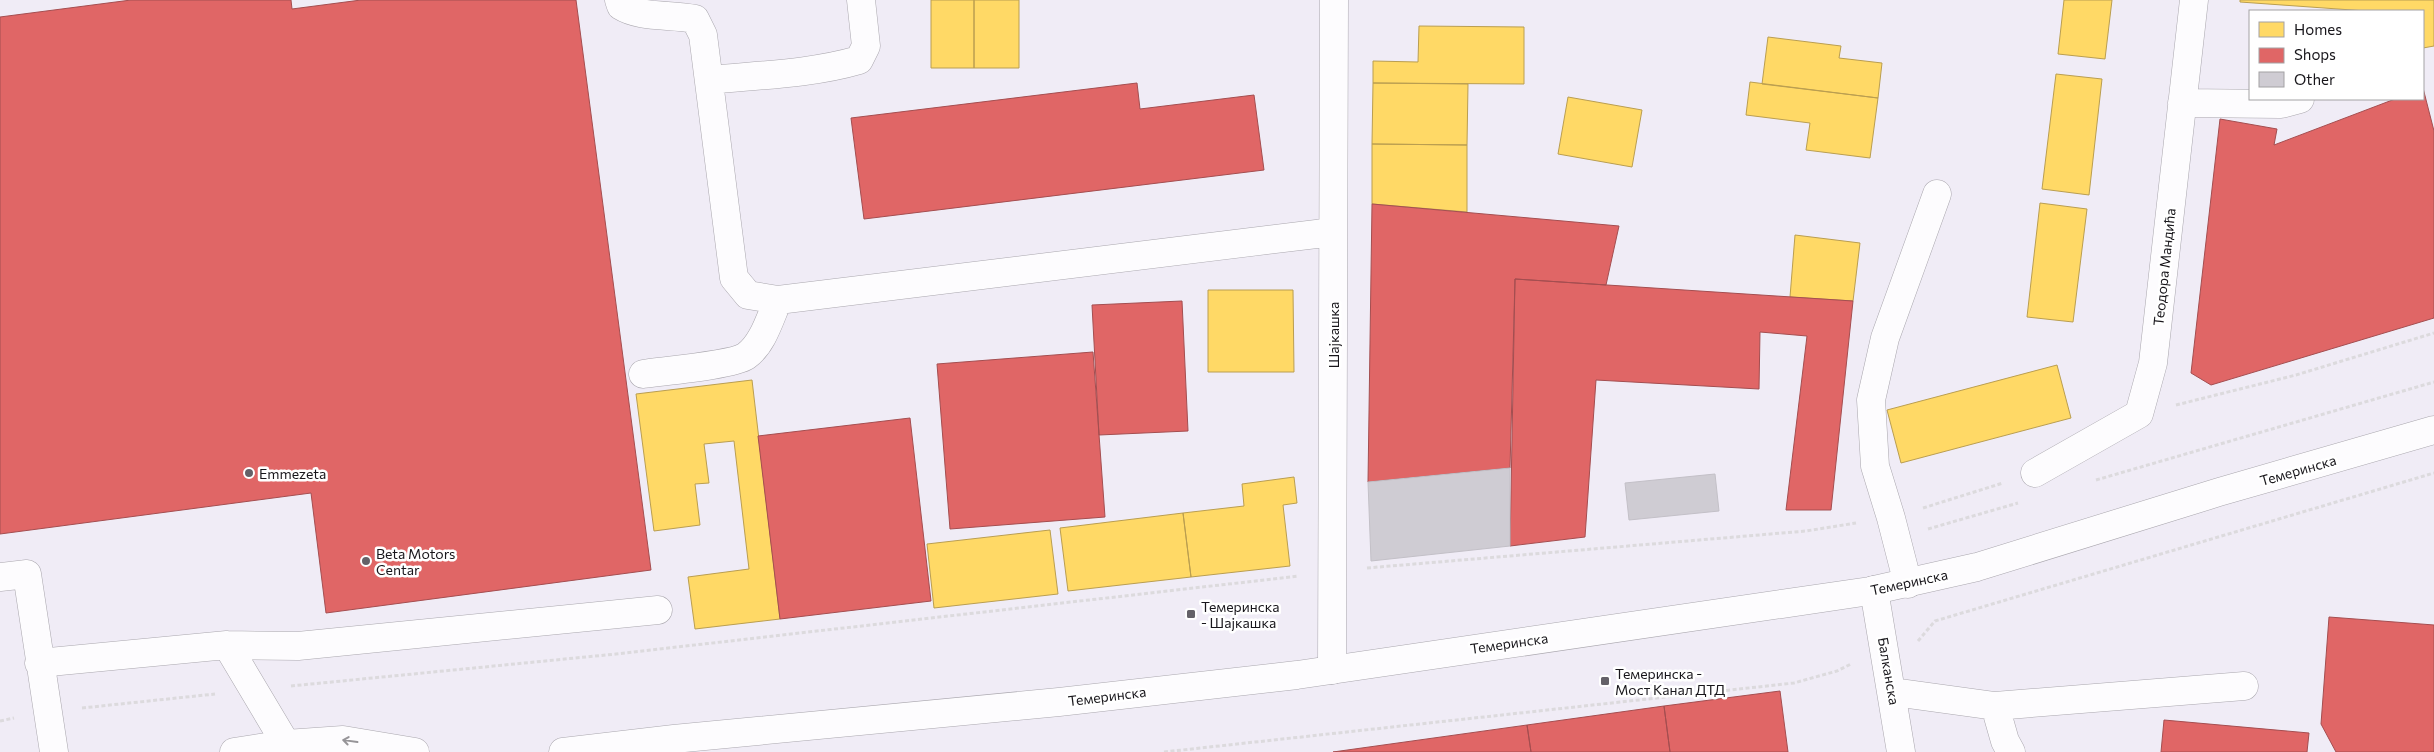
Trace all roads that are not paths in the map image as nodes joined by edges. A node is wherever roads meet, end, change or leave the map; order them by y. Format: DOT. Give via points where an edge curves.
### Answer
graph roads {
  1 [pos="619,0"];
  2 [pos="861,0"];
  3 [pos="1334,0"];
  4 [pos="2194,0"];
  5 [pos="709,80"];
  6 [pos="2296,100"];
  7 [pos="2182,103"];
  8 [pos="1937,194"];
  9 [pos="1333,232"];
  10 [pos="778,300"];
  11 [pos="643,374"];
  12 [pos="2434,430"];
  13 [pos="2035,473"];
  14 [pos="0,577"];
  15 [pos="1908,584"];
  16 [pos="1874,590"];
  17 [pos="658,610"];
  18 [pos="227,645"];
  19 [pos="39,663"];
  20 [pos="1332,670"];
  21 [pos="2244,686"];
  22 [pos="1893,692"];
  23 [pos="1995,706"];
  24 [pos="286,744"];
  25 [pos="675,745"];
  26 [pos="54,752"];
  27 [pos="234,752"];
  28 [pos="415,752"];
  29 [pos="563,752"];
  30 [pos="1901,752"];
  31 [pos="2012,752"];
  1 -- 5 [label="main road" via="621,6 632,13 694,19 703,35"];
  2 -- 5 [label="main road" via="866,46 859,60 843,65"];
  3 -- 9 [label="main road, Шајкашка"];
  4 -- 7 [label="main road, Теодора Мандића"];
  5 -- 10 [label="main road" via="734,278 748,295"];
  6 -- 7 [label="main road" via="2281,104"];
  7 -- 13 [label="main road, Теодора Мандића" via="2153,363 2139,414"];
  8 -- 15 [label="main road" via="1885,338 1871,400 1874,466"];
  9 -- 10 [label="main road"];
  9 -- 20 [label="main road, Шајкашка"];
  10 -- 11 [label="main road" via="759,341 745,356 726,362"];
  12 -- 15 [label="main road, Темеринска" via="2219,492 2056,544"];
  14 -- 19 [label="main road" via="27,574"];
  15 -- 16 [label="main road, Темеринска"];
  16 -- 20 [label="main road, Темеринска"];
  16 -- 22 [label="main road, Балканска"];
  17 -- 18 [label="main road" via="298,646"];
  18 -- 19 [label="main road"];
  18 -- 24 [label="main road"];
  19 -- 26 [label="main road"];
  20 -- 25 [label="main road, Темеринска"];
  21 -- 23 [label="main road"];
  22 -- 23 [label="main road"];
  22 -- 30 [label="main road, Балканска"];
  23 -- 31 [label="main road"];
  24 -- 27 [label="main road"];
  28 -- 24 [label="main road, one-way" via="343,740"];
  25 -- 29 [label="main road, Темеринска"];
}
